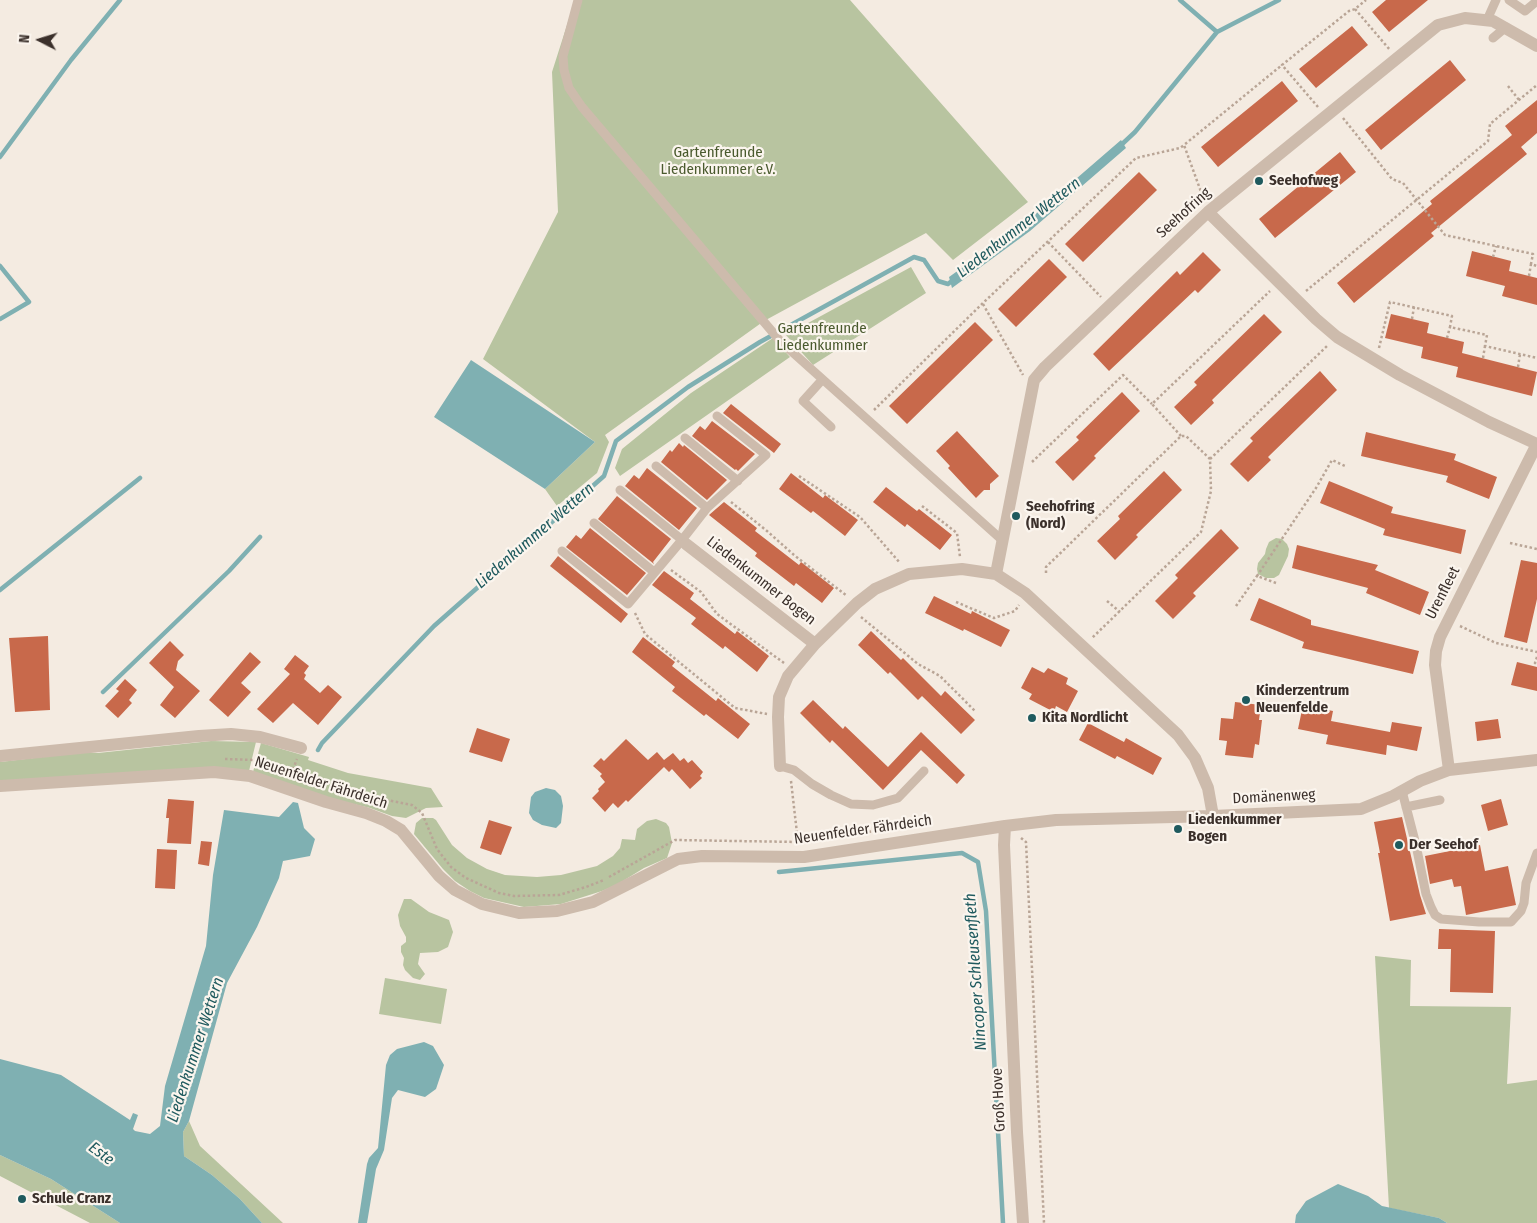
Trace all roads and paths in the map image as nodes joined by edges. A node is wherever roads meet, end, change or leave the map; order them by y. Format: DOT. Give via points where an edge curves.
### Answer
graph roads {
  1 [pos="578,0"];
  2 [pos="1366,0"];
  3 [pos="1496,0"];
  4 [pos="1510,0"];
  5 [pos="1537,1"];
  6 [pos="1355,9"];
  7 [pos="1488,20"];
  8 [pos="1506,27"];
  9 [pos="1493,38"];
  10 [pos="1537,46"];
  11 [pos="1396,58"];
  12 [pos="1282,64"];
  13 [pos="1537,85"];
  14 [pos="1508,86"];
  15 [pos="1520,100"];
  16 [pos="1330,112"];
  17 [pos="1184,145"];
  18 [pos="1416,200"];
  19 [pos="1208,212"];
  20 [pos="1048,242"];
  21 [pos="1496,246"];
  22 [pos="1493,257"];
  23 [pos="1531,264"];
  24 [pos="1537,266"];
  25 [pos="1529,276"];
  26 [pos="1279,282"];
  27 [pos="1296,299"];
  28 [pos="983,303"];
  29 [pos="1109,305"];
  30 [pos="1414,307"];
  31 [pos="1412,319"];
  32 [pos="1450,327"];
  33 [pos="1337,337"];
  34 [pos="1447,338"];
  35 [pos="1485,346"];
  36 [pos="1520,354"];
  37 [pos="1483,358"];
  38 [pos="1537,358"];
  39 [pos="1376,361"];
  40 [pos="1518,367"];
  41 [pos="822,380"];
  42 [pos="1034,380"];
  43 [pos="1152,404"];
  44 [pos="717,416"];
  45 [pos="865,418"];
  46 [pos="830,427"];
  47 [pos="1181,436"];
  48 [pos="686,438"];
  49 [pos="1537,444"];
  50 [pos="1210,459"];
  51 [pos="656,466"];
  52 [pos="1345,466"];
  53 [pos="799,476"];
  54 [pos="1014,479"];
  55 [pos="738,480"];
  56 [pos="620,490"];
  57 [pos="722,494"];
  58 [pos="922,506"];
  59 [pos="708,508"];
  60 [pos="594,523"];
  61 [pos="1002,540"];
  62 [pos="684,542"];
  63 [pos="1510,543"];
  64 [pos="1537,549"];
  65 [pos="562,551"];
  66 [pos="662,563"];
  67 [pos="962,569"];
  68 [pos="654,572"];
  69 [pos="1046,573"];
  70 [pos="909,574"];
  71 [pos="996,574"];
  72 [pos="1257,576"];
  73 [pos="1276,583"];
  74 [pos="1025,593"];
  75 [pos="1107,601"];
  76 [pos="630,602"];
  77 [pos="956,602"];
  78 [pos="854,606"];
  79 [pos="1236,606"];
  80 [pos="1120,612"];
  81 [pos="1459,625"];
  82 [pos="815,644"];
  83 [pos="1084,646"];
  84 [pos="1537,652"];
  85 [pos="1537,657"];
  86 [pos="1537,663"];
  87 [pos="793,669"];
  88 [pos="975,712"];
  89 [pos="778,717"];
  90 [pos="300,751"];
  91 [pos="0,756"];
  92 [pos="1537,760"];
  93 [pos="780,766"];
  94 [pos="1449,770"];
  95 [pos="924,771"];
  96 [pos="291,774"];
  97 [pos="0,786"];
  98 [pos="1402,791"];
  99 [pos="1440,800"];
  100 [pos="1406,807"];
  101 [pos="419,811"];
  102 [pos="1213,816"];
  103 [pos="424,818"];
  104 [pos="1005,826"];
  105 [pos="798,842"];
  106 [pos="1537,853"];
  107 [pos="1023,1223"];
  108 [pos="1044,1223"];
  1 -- 41 [label="lane" via="563,56 569,88 610,142 769,327"];
  2 -- 6 [label="path"];
  3 -- 7 [label="lane"];
  4 -- 5 [label="lane" via="1525,11"];
  6 -- 11 [label="path"];
  6 -- 12 [label="path" via="1349,10"];
  7 -- 8 [label="street, Seehofring"];
  7 -- 11 [label="street, Seehofring" via="1465,18 1438,25"];
  8 -- 9 [label="lane"];
  8 -- 10 [label="street, Seehofring"];
  11 -- 16 [label="street, Seehofring"];
  12 -- 16 [label="path"];
  12 -- 17 [label="path"];
  13 -- 15 [label="path"];
  14 -- 15 [label="path"];
  15 -- 18 [label="path" via="1490,124 1488,141"];
  16 -- 18 [label="path"];
  16 -- 19 [label="street, Seehofring"];
  17 -- 19 [label="path"];
  17 -- 20 [label="path" via="1136,158"];
  18 -- 21 [label="path" via="1445,235"];
  18 -- 27 [label="path"];
  19 -- 26 [label="street"];
  19 -- 29 [label="street, Seehofring"];
  20 -- 28 [label="path"];
  20 -- 29 [label="path"];
  21 -- 22 [label="path"];
  21 -- 23 [label="path" via="1533,254"];
  23 -- 24 [label="path"];
  23 -- 25 [label="path"];
  26 -- 27 [label="street"];
  26 -- 43 [label="path"];
  27 -- 33 [label="street"];
  28 -- 42 [label="path" via="1023,375"];
  28 -- 45 [label="path"];
  29 -- 42 [label="street, Seehofring"];
  30 -- 31 [label="path"];
  30 -- 32 [label="path" via="1452,316"];
  30 -- 39 [label="path" via="1390,302"];
  32 -- 34 [label="path"];
  32 -- 35 [label="path" via="1487,335"];
  33 -- 39 [label="street"];
  33 -- 50 [label="path"];
  35 -- 36 [label="path"];
  35 -- 37 [label="path"];
  36 -- 38 [label="path"];
  36 -- 40 [label="path"];
  39 -- 49 [label="street" via="1481,418"];
  41 -- 45 [label="lane"];
  41 -- 46 [label="lane" via="802,401"];
  42 -- 54 [label="street"];
  43 -- 47 [label="path"];
  43 -- 54 [label="path" via="1123,376"];
  44 -- 55 [label="lane" via="766,455"];
  45 -- 61 [label="lane"];
  47 -- 50 [label="path" via="1186,436"];
  47 -- 69 [label="path" via="1046,567"];
  48 -- 55 [label="lane"];
  49 -- 94 [label="street, Urenfleet" via="1440,637 1435,665"];
  50 -- 80 [label="path" via="1211,491 1201,532"];
  51 -- 59 [label="lane"];
  52 -- 72 [label="path" via="1332,460"];
  53 -- 70 [label="path" via="860,517"];
  54 -- 61 [label="street"];
  55 -- 57 [label="lane"];
  56 -- 62 [label="lane"];
  57 -- 59 [label="lane"];
  57 -- 78 [label="path"];
  58 -- 67 [label="path" via="957,533"];
  59 -- 62 [label="lane"];
  60 -- 68 [label="lane"];
  61 -- 71 [label="street"];
  62 -- 66 [label="lane"];
  62 -- 82 [label="street, Liedenkummer Bogen"];
  63 -- 64 [label="path"];
  65 -- 76 [label="lane" via="628,604"];
  66 -- 68 [label="lane"];
  66 -- 87 [label="path" via="701,592 717,614"];
  67 -- 70 [label="street, Liedenkummer Bogen"];
  67 -- 71 [label="street, Liedenkummer Bogen"];
  68 -- 76 [label="lane"];
  70 -- 78 [label="street, Liedenkummer Bogen" via="875,589"];
  71 -- 74 [label="street, Liedenkummer Bogen"];
  72 -- 73 [label="path"];
  72 -- 79 [label="path"];
  74 -- 77 [label="path" via="1015,611 994,618"];
  74 -- 83 [label="street, Liedenkummer Bogen"];
  75 -- 80 [label="path"];
  76 -- 89 [label="path" via="644,634 735,708"];
  78 -- 82 [label="street, Liedenkummer Bogen"];
  78 -- 88 [label="path" via="918,664 940,676"];
  80 -- 83 [label="path"];
  81 -- 84 [label="path" via="1496,643"];
  82 -- 87 [label="street, Liedenkummer Bogen"];
  83 -- 102 [label="street, Liedenkummer Bogen" via="1178,734 1195,758 1208,788"];
  85 -- 86 [label="path"];
  87 -- 89 [label="street, Liedenkummer Bogen" via="780,697"];
  89 -- 93 [label="street, Liedenkummer Bogen"];
  90 -- 91 [label="street, Neuenfelder Fährdeich" via="260,737 231,734"];
  90 -- 96 [label="path"];
  92 -- 94 [label="street, Domänenweg"];
  93 -- 95 [label="lane" via="794,770 812,784 851,804 873,805 898,798"];
  93 -- 105 [label="path" via="791,780"];
  94 -- 98 [label="street, Domänenweg"];
  97 -- 104 [label="street, Neuenfelder Fährdeich" via="214,772 250,776 386,821 401,830 439,876 455,890 482,904 519,913 557,911 593,902 678,859 804,856"];
  98 -- 100 [label="lane"];
  98 -- 102 [label="street, Domänenweg" via="1360,809"];
  99 -- 100 [label="lane"];
  100 -- 106 [label="lane" via="1430,907 1435,915 1445,920 1511,922 1521,911 1526,883"];
  101 -- 103 [label="path"];
  102 -- 104 [label="street, Domänenweg" via="1056,820"];
  104 -- 107 [label="street, Groß Hove"];
  104 -- 108 [label="path" via="1026,842"];
}
